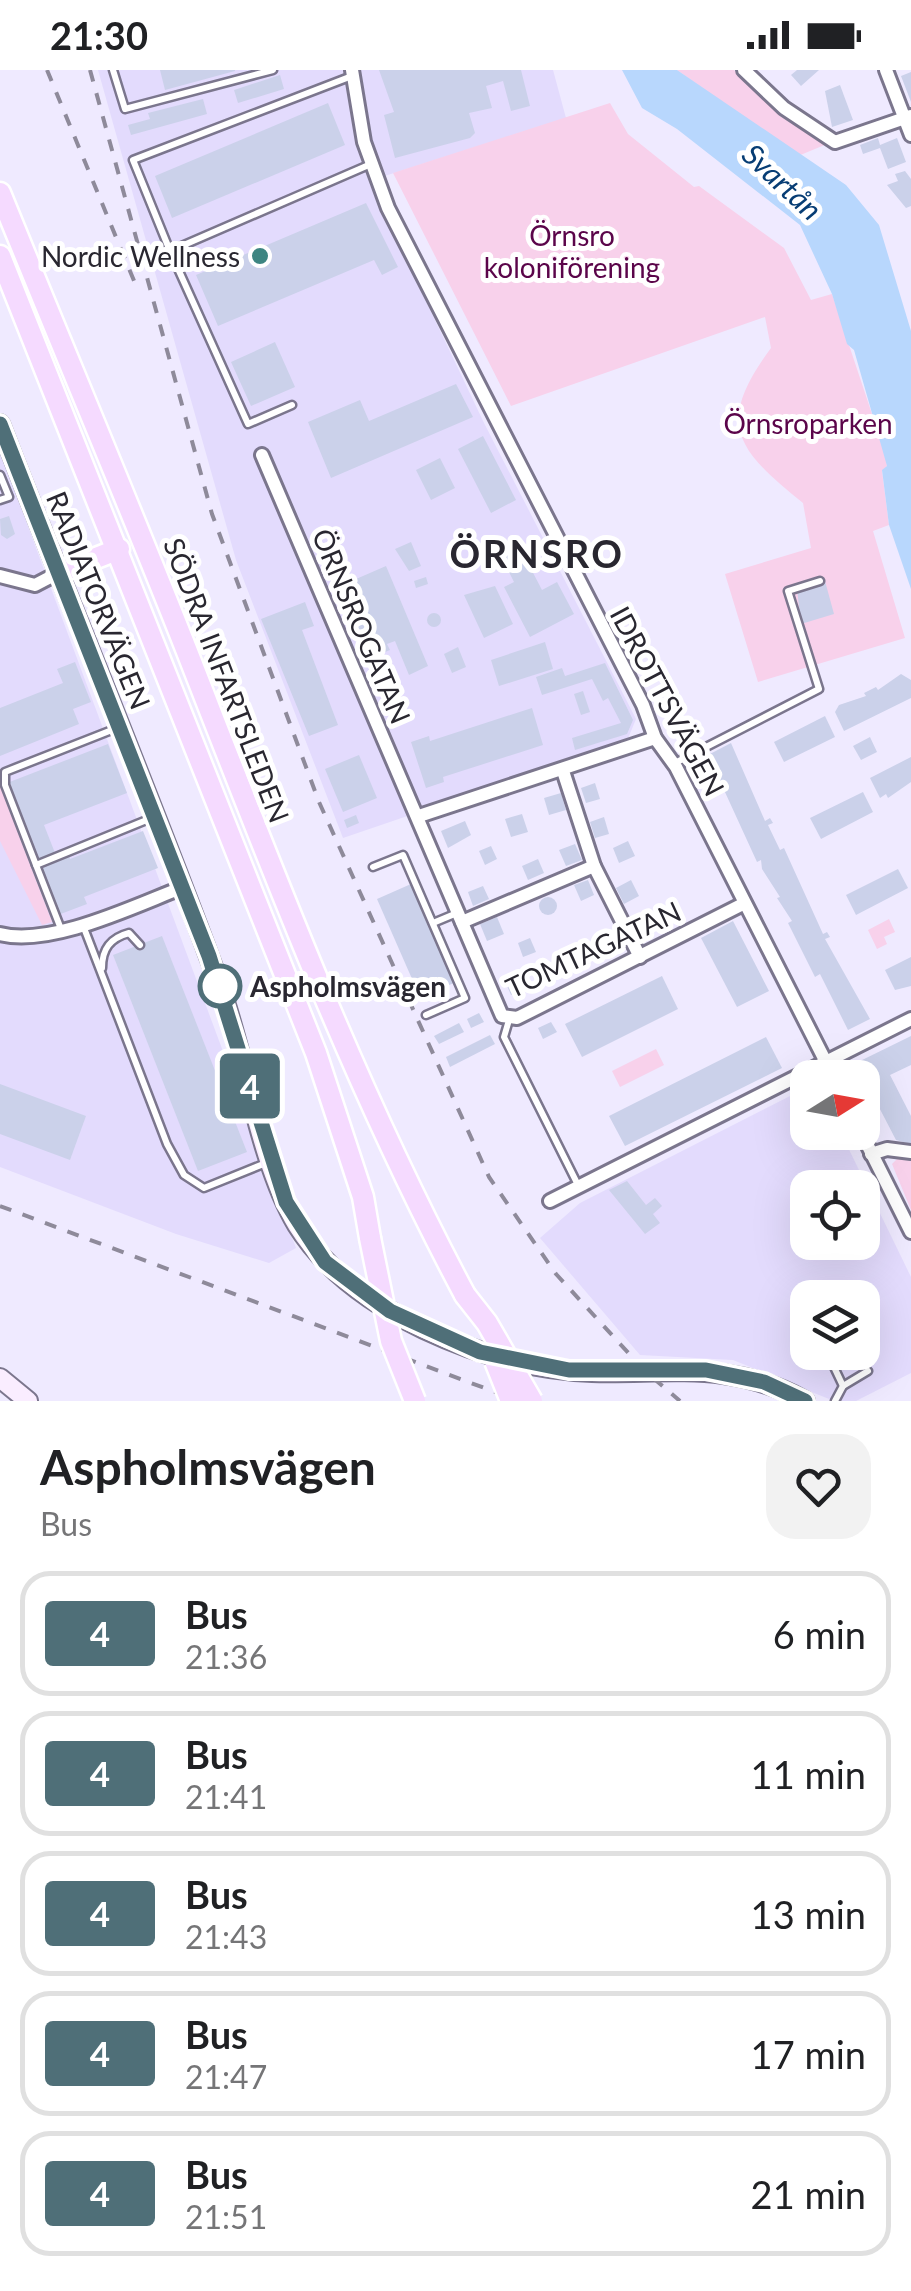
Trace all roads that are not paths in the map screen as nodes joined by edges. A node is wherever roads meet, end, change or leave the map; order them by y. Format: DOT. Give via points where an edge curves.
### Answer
graph roads {
  1 [pos="113,70"];
  2 [pos="273,70"];
  3 [pos="744,70"];
  4 [pos="886,70"];
  5 [pos="352,73"];
  6 [pos="908,117"];
  7 [pos="911,135"];
  8 [pos="371,164"];
  9 [pos="0,194"];
  10 [pos="170,251"];
  11 [pos="0,256"];
  12 [pos="292,405"];
  13 [pos="0,424"];
  14 [pos="262,455"];
  15 [pos="0,475"];
  16 [pos="0,500"];
  17 [pos="120,550"];
  18 [pos="58,574"];
  19 [pos="0,576"];
  20 [pos="820,581"];
  21 [pos="120,727"];
  22 [pos="655,738"];
  23 [pos="674,764"];
  24 [pos="563,771"];
  25 [pos="419,816"];
  26 [pos="154,817"];
  27 [pos="36,864"];
  28 [pos="373,866"];
  29 [pos="594,866"];
  30 [pos="182,888"];
  31 [pos="743,904"];
  32 [pos="460,917"];
  33 [pos="82,923"];
  34 [pos="433,924"];
  35 [pos="62,930"];
  36 [pos="0,934"];
  37 [pos="140,944"];
  38 [pos="640,956"];
  39 [pos="102,974"];
  40 [pos="426,1015"];
  41 [pos="911,1019"];
  42 [pos="509,1020"];
  43 [pos="825,1060"];
  44 [pos="830,1060"];
  45 [pos="790,1080"];
  46 [pos="869,1150"];
  47 [pos="911,1152"];
  48 [pos="871,1154"];
  49 [pos="272,1161"];
  50 [pos="579,1186"];
  51 [pos="550,1201"];
  52 [pos="911,1232"];
  53 [pos="366,1239"];
  54 [pos="465,1295"];
  55 [pos="835,1370"];
  56 [pos="868,1371"];
  57 [pos="843,1386"];
  58 [pos="404,1401"];
  59 [pos="415,1401"];
  60 [pos="511,1401"];
  61 [pos="532,1401"];
  62 [pos="805,1401"];
  63 [pos="835,1401"];
  1 -- 2 [label="lane" via="125,109"];
  3 -- 6 [label="street" via="835,142"];
  4 -- 6 [label="street"];
  5 -- 8 [label="street, IDROTTSVÄGEN"];
  5 -- 10 [label="lane" via="133,160"];
  6 -- 7 [label="street"];
  8 -- 10 [label="lane"];
  8 -- 22 [label="street, IDROTTSVÄGEN"];
  9 -- 54 [label="main road, SÖDRA INFARTSLEDEN" via="295,928 406,1185"];
  10 -- 12 [label="lane" via="248,424"];
  11 -- 17 [label="main road, SÖDRA INFARTSLEDEN"];
  13 -- 18 [label="street, RADIATORVÄGEN"];
  14 -- 25 [label="street, ÖRNSROGATAN"];
  15 -- 16 [label="lane" via="8,497"];
  17 -- 18 [label="main road"];
  17 -- 53 [label="main road, SÖDRA INFARTSLEDEN" via="316,1052 350,1159"];
  18 -- 19 [label="street" via="35,584"];
  18 -- 21 [label="street, RADIATORVÄGEN"];
  20 -- 23 [label="lane" via="788,591 819,689"];
  21 -- 26 [label="street, RADIATORVÄGEN"];
  21 -- 27 [label="lane" via="5,772"];
  22 -- 23 [label="street, IDROTTSVÄGEN"];
  22 -- 24 [label="street"];
  23 -- 31 [label="street, IDROTTSVÄGEN"];
  24 -- 25 [label="street"];
  24 -- 29 [label="street"];
  25 -- 32 [label="street, ÖRNSROGATAN"];
  26 -- 27 [label="lane"];
  26 -- 30 [label="street, RADIATORVÄGEN"];
  27 -- 35 [label="lane"];
  28 -- 34 [label="lane" via="403,855"];
  29 -- 32 [label="street"];
  29 -- 38 [label="street"];
  30 -- 33 [label="street"];
  30 -- 49 [label="street, RADIATORVÄGEN" via="225,999"];
  31 -- 38 [label="street, TOMTAGATAN"];
  31 -- 43 [label="street, IDROTTSVÄGEN"];
  32 -- 34 [label="lane"];
  32 -- 42 [label="street, TOMTAGATAN" via="497,1009"];
  33 -- 35 [label="street"];
  33 -- 39 [label="lane"];
  34 -- 40 [label="lane" via="466,998"];
  35 -- 36 [label="street"];
  37 -- 39 [label="lane" via="129,933 110,941"];
  38 -- 42 [label="street, TOMTAGATAN"];
  39 -- 49 [label="lane" via="184,1174 204,1188"];
  41 -- 44 [label="street"];
  42 -- 50 [label="lane" via="504,1037"];
  45 -- 50 [label="street"];
  46 -- 48 [label="street"];
  47 -- 48 [label="street"];
  48 -- 52 [label="street"];
  49 -- 62 [label="street, RADIATORVÄGEN" via="296,1223 341,1277 424,1329 517,1362 594,1372 706,1370 764,1382"];
  50 -- 51 [label="street"];
  53 -- 58 [label="main road" via="381,1334"];
  53 -- 59 [label="main road, bridge" via="391,1341"];
  54 -- 60 [label="main road, bridge"];
  54 -- 61 [label="main road, bridge"];
  55 -- 57 [label="lane"];
  56 -- 57 [label="lane"];
  57 -- 63 [label="lane"];
}
